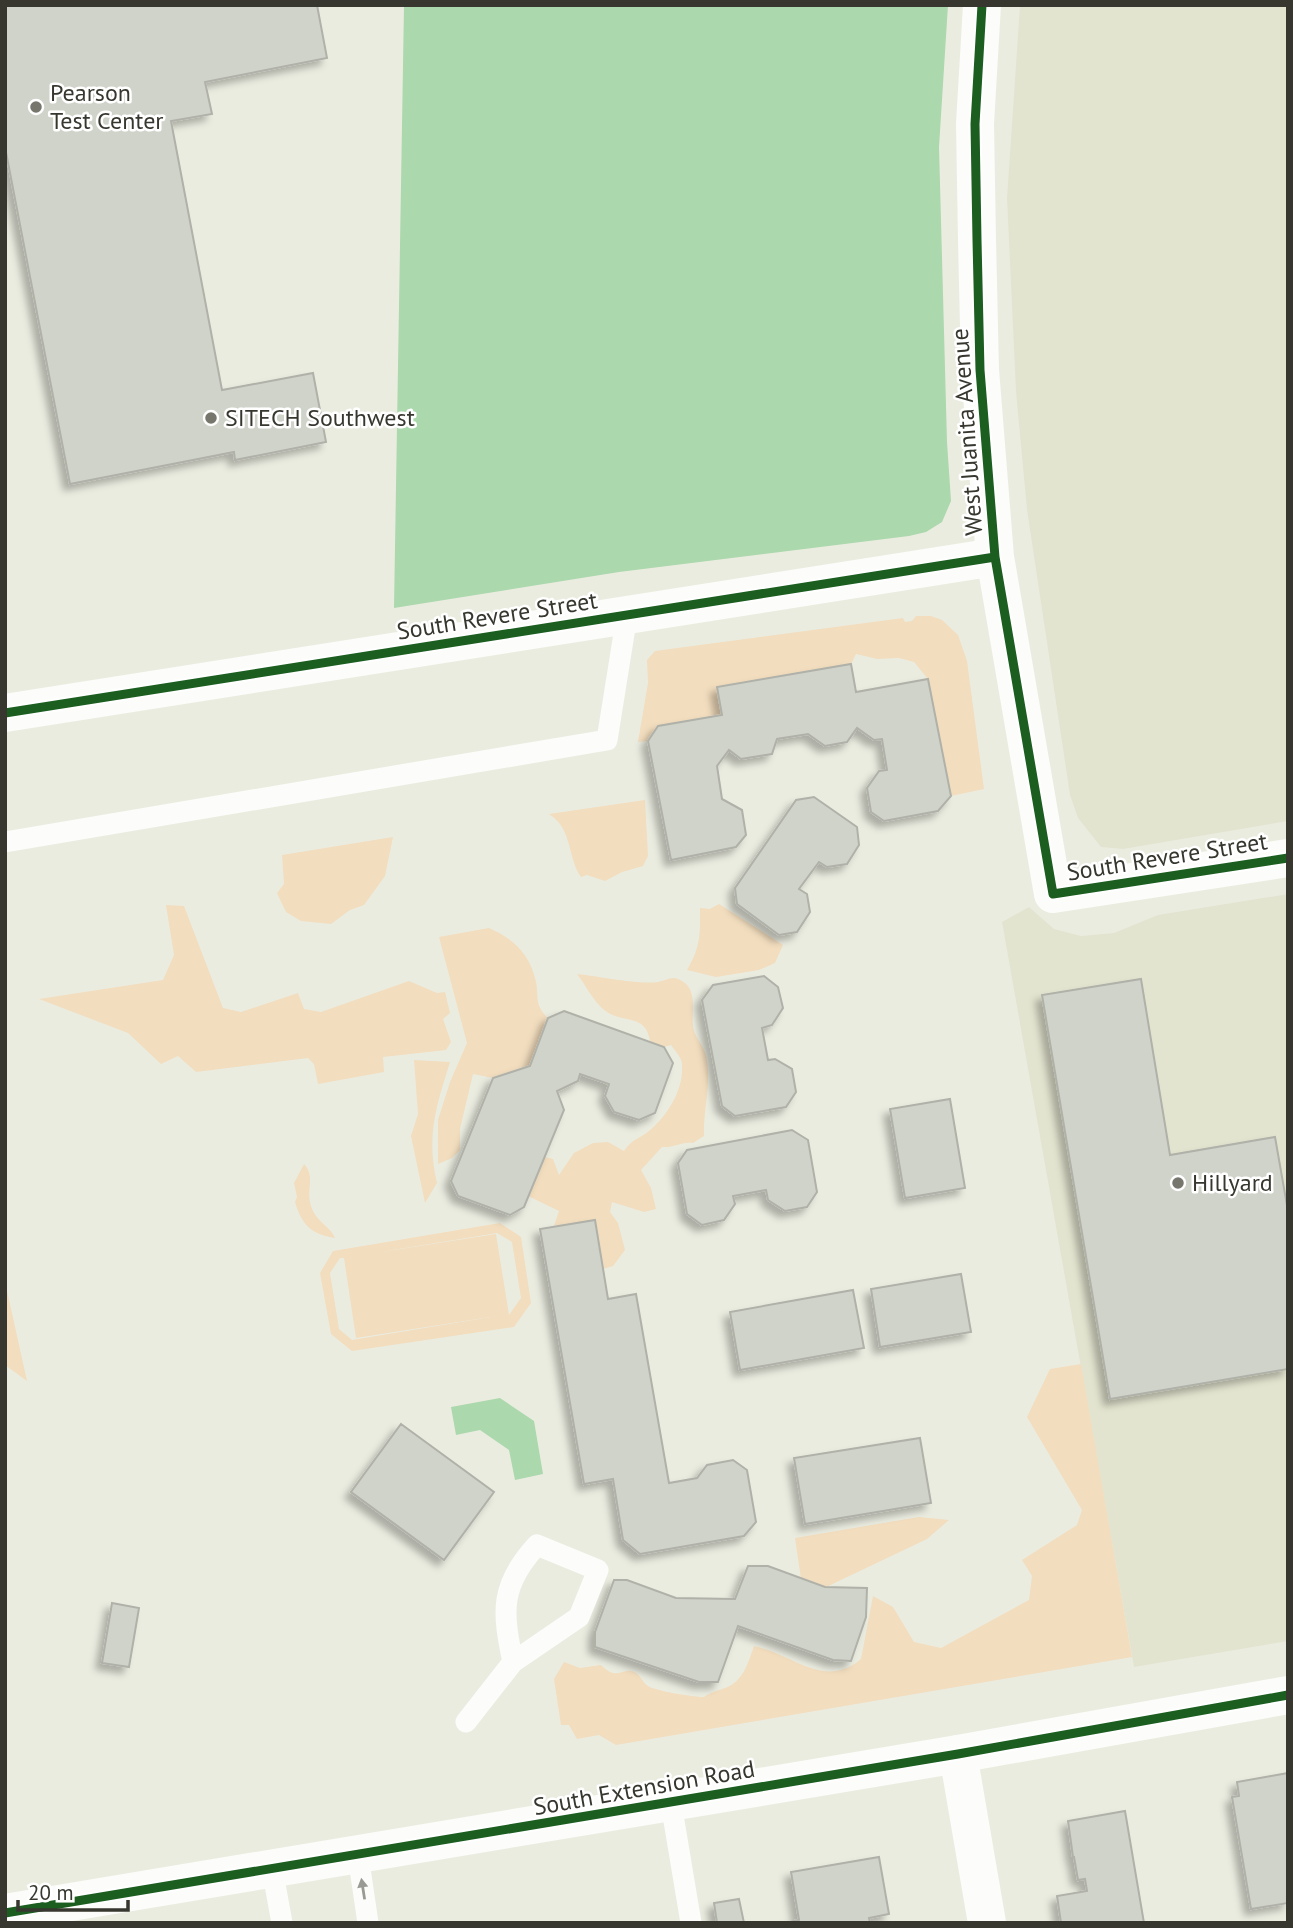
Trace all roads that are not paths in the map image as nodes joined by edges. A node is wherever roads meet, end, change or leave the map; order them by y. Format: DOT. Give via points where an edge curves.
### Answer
graph roads {
  1 [pos="982,5"];
  2 [pos="995,557"];
  3 [pos="627,615"];
  4 [pos="5,713"];
  5 [pos="5,842"];
  6 [pos="1288,858"];
  7 [pos="1053,894"];
  8 [pos="513,1662"];
  9 [pos="1288,1695"];
  10 [pos="466,1722"];
  11 [pos="958,1754"];
  12 [pos="671,1803"];
  13 [pos="358,1855"];
  14 [pos="272,1868"];
  15 [pos="5,1913"];
  16 [pos="282,1923"];
  17 [pos="368,1923"];
  18 [pos="691,1923"];
  19 [pos="987,1923"];
  1 -- 2 [label="street, West Juanita Avenue" via="975,124 980,370"];
  2 -- 3 [label="street, South Revere Street"];
  2 -- 7 [label="street, West Juanita Avenue"];
  3 -- 4 [label="street, South Revere Street"];
  3 -- 5 [label="lane" via="607,740"];
  6 -- 7 [label="street, South Revere Street"];
  8 -- 8 [label="lane" via="505,1624 508,1591 521,1563 537,1545 598,1570 579,1617"];
  8 -- 10 [label="lane"];
  9 -- 11 [label="street, South Extension Road"];
  11 -- 12 [label="street, South Extension Road"];
  11 -- 19 [label="street"];
  12 -- 13 [label="street, South Extension Road"];
  12 -- 18 [label="lane"];
  13 -- 14 [label="street, South Extension Road"];
  17 -- 13 [label="lane, one-way"];
  14 -- 15 [label="street, South Extension Road"];
  14 -- 16 [label="lane"];
}
